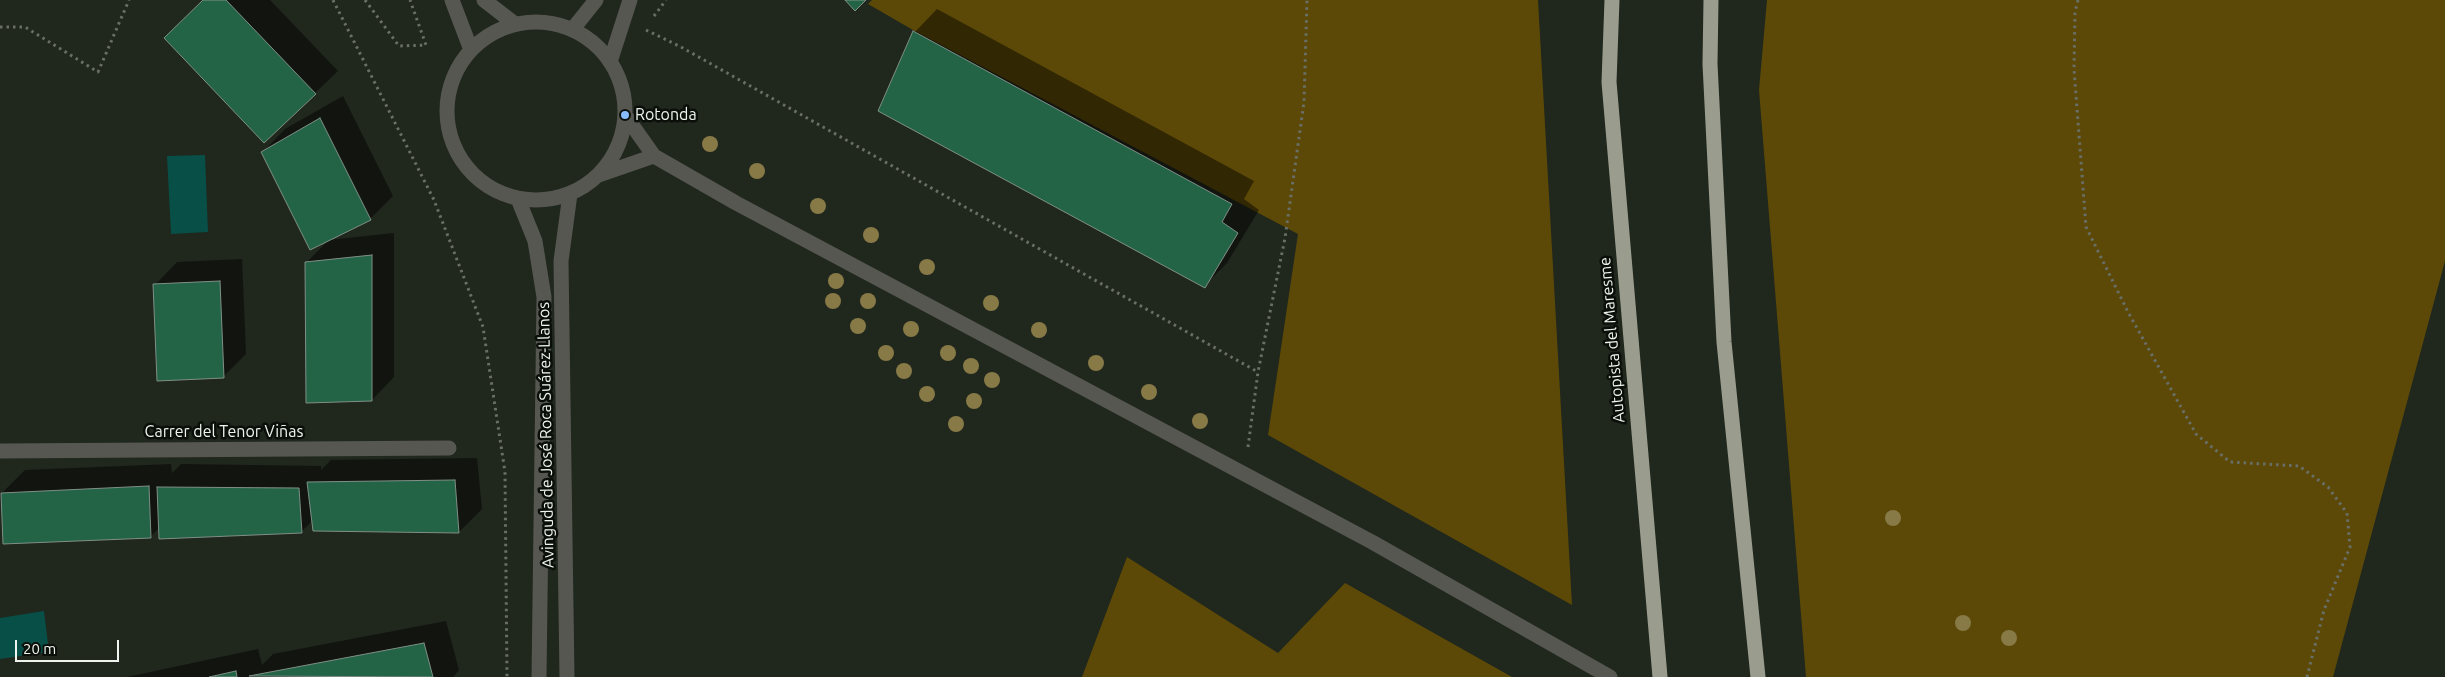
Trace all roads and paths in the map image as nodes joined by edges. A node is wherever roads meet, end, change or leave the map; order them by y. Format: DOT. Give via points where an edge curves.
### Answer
graph roads {
  1 [pos="129,0"];
  2 [pos="333,0"];
  3 [pos="365,0"];
  4 [pos="410,0"];
  5 [pos="452,0"];
  6 [pos="484,0"];
  7 [pos="596,0"];
  8 [pos="630,0"];
  9 [pos="666,0"];
  10 [pos="1307,0"];
  11 [pos="1612,0"];
  12 [pos="1711,0"];
  13 [pos="2078,0"];
  14 [pos="515,24"];
  15 [pos="0,27"];
  16 [pos="572,30"];
  17 [pos="471,50"];
  18 [pos="610,62"];
  19 [pos="625,115"];
  20 [pos="654,156"];
  21 [pos="597,176"];
  22 [pos="570,194"];
  23 [pos="518,199"];
  24 [pos="1258,372"];
  25 [pos="449,448"];
  26 [pos="0,450"];
  27 [pos="1241,472"];
  28 [pos="507,677"];
  29 [pos="539,677"];
  30 [pos="567,677"];
  31 [pos="1610,677"];
  32 [pos="1660,677"];
  33 [pos="1758,677"];
  34 [pos="2307,677"];
  1 -- 15 [label="path" via="98,72 25,27"];
  2 -- 28 [label="path" via="340,8 434,200 483,328 505,472"];
  3 -- 4 [label="path" via="399,46 426,45"];
  5 -- 17 [label="street"];
  6 -- 14 [label="street"];
  7 -- 16 [label="street"];
  8 -- 18 [label="street"];
  9 -- 24 [label="path" via="644,29"];
  10 -- 24 [label="path" via="1304,102 1285,238"];
  11 -- 32 [label="highway, Autopista del Maresme" via="1608,82"];
  12 -- 33 [label="highway" via="1710,64 1724,342"];
  13 -- 34 [label="path" via="2074,69 2086,227 2128,312 2196,434 2230,462 2299,466 2328,487 2347,513 2350,547 2324,610"];
  14 -- 16 [label="street" via="554,24"];
  14 -- 17 [label="street" via="499,30"];
  16 -- 18 [label="street" via="587,38"];
  17 -- 23 [label="street" via="451,82 446,120 450,139 469,172 500,194"];
  18 -- 19 [label="street" via="624,96"];
  19 -- 20 [label="street"];
  19 -- 21 [label="street" via="617,148"];
  20 -- 21 [label="street"];
  20 -- 27 [label="street" via="752,212"];
  21 -- 22 [label="street"];
  22 -- 23 [label="street" via="536,201"];
  22 -- 30 [label="street, Avinguda de José Roca Suárez-Llanos" via="561,261"];
  23 -- 29 [label="street, Avinguda de José Roca Suárez-Llanos" via="535,241 544,296"];
  24 -- 27 [label="path" via="1250,437"];
  25 -- 26 [label="street, Carrer del Tenor Viñas"];
  27 -- 31 [label="street"];
}
